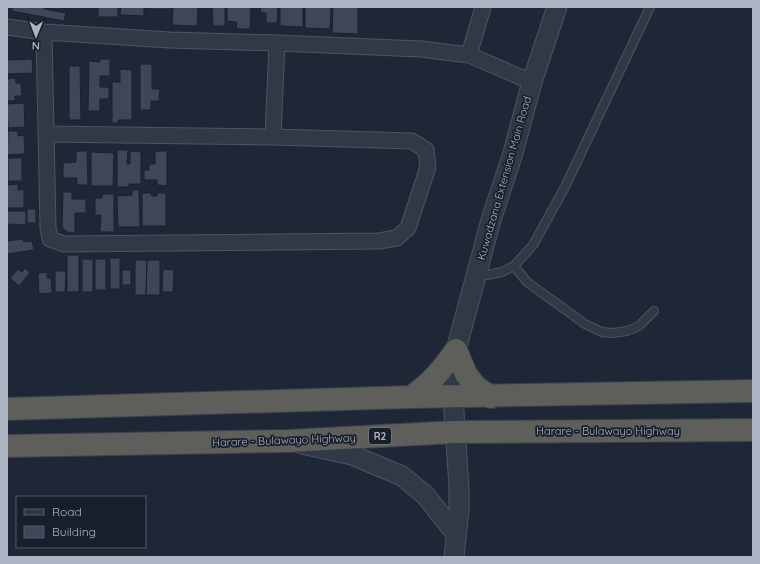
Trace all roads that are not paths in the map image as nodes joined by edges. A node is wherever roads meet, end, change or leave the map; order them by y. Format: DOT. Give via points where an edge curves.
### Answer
graph roads {
  1 [pos="483,7"];
  2 [pos="557,7"];
  3 [pos="650,7"];
  4 [pos="7,28"];
  5 [pos="44,32"];
  6 [pos="277,43"];
  7 [pos="468,55"];
  8 [pos="532,82"];
  9 [pos="46,134"];
  10 [pos="273,137"];
  11 [pos="514,266"];
  12 [pos="476,277"];
  13 [pos="654,311"];
  14 [pos="456,350"];
  15 [pos="753,391"];
  16 [pos="411,397"];
  17 [pos="453,397"];
  18 [pos="490,397"];
  19 [pos="7,409"];
  20 [pos="753,430"];
  21 [pos="455,432"];
  22 [pos="288,441"];
  23 [pos="7,446"];
  24 [pos="456,534"];
  25 [pos="454,557"];
  1 -- 7 [label="street"];
  2 -- 8 [label="street, Kuwadzana Extension Main Road"];
  3 -- 11 [label="lane" via="565,187 533,245"];
  4 -- 5 [label="street"];
  5 -- 6 [label="street" via="169,40"];
  5 -- 9 [label="street"];
  6 -- 7 [label="street" via="421,49"];
  6 -- 10 [label="street"];
  7 -- 8 [label="street"];
  8 -- 12 [label="street, Kuwadzana Extension Main Road"];
  9 -- 10 [label="street"];
  9 -- 10 [label="street" via="48,228 50,239 64,244 379,241 397,238 408,228 428,167 426,150 412,141"];
  11 -- 12 [label="lane" via="502,272"];
  11 -- 13 [label="lane" via="527,282 585,324 602,332 627,331 639,326"];
  12 -- 14 [label="street, Kuwadzana Extension Main Road"];
  14 -- 16 [label="highway" via="439,373"];
  14 -- 17 [label="street, Kuwadzana Extension Main Road"];
  14 -- 18 [label="highway" via="466,374 476,387"];
  15 -- 18 [label="highway"];
  16 -- 17 [label="highway"];
  16 -- 19 [label="highway"];
  17 -- 18 [label="highway"];
  17 -- 21 [label="street, Kuwadzana Extension Main Road"];
  20 -- 21 [label="highway, Harare - Bulawayo Highway / R2"];
  21 -- 22 [label="highway, Harare - Bulawayo Highway / R2"];
  21 -- 24 [label="street, Kuwadzana Extension Main Road" via="459,487"];
  22 -- 23 [label="highway, Harare - Bulawayo Highway / R2"];
  22 -- 24 [label="street" via="352,455 402,476 425,494"];
  24 -- 25 [label="street, Kuwadzana Extension Main Road"];
}
